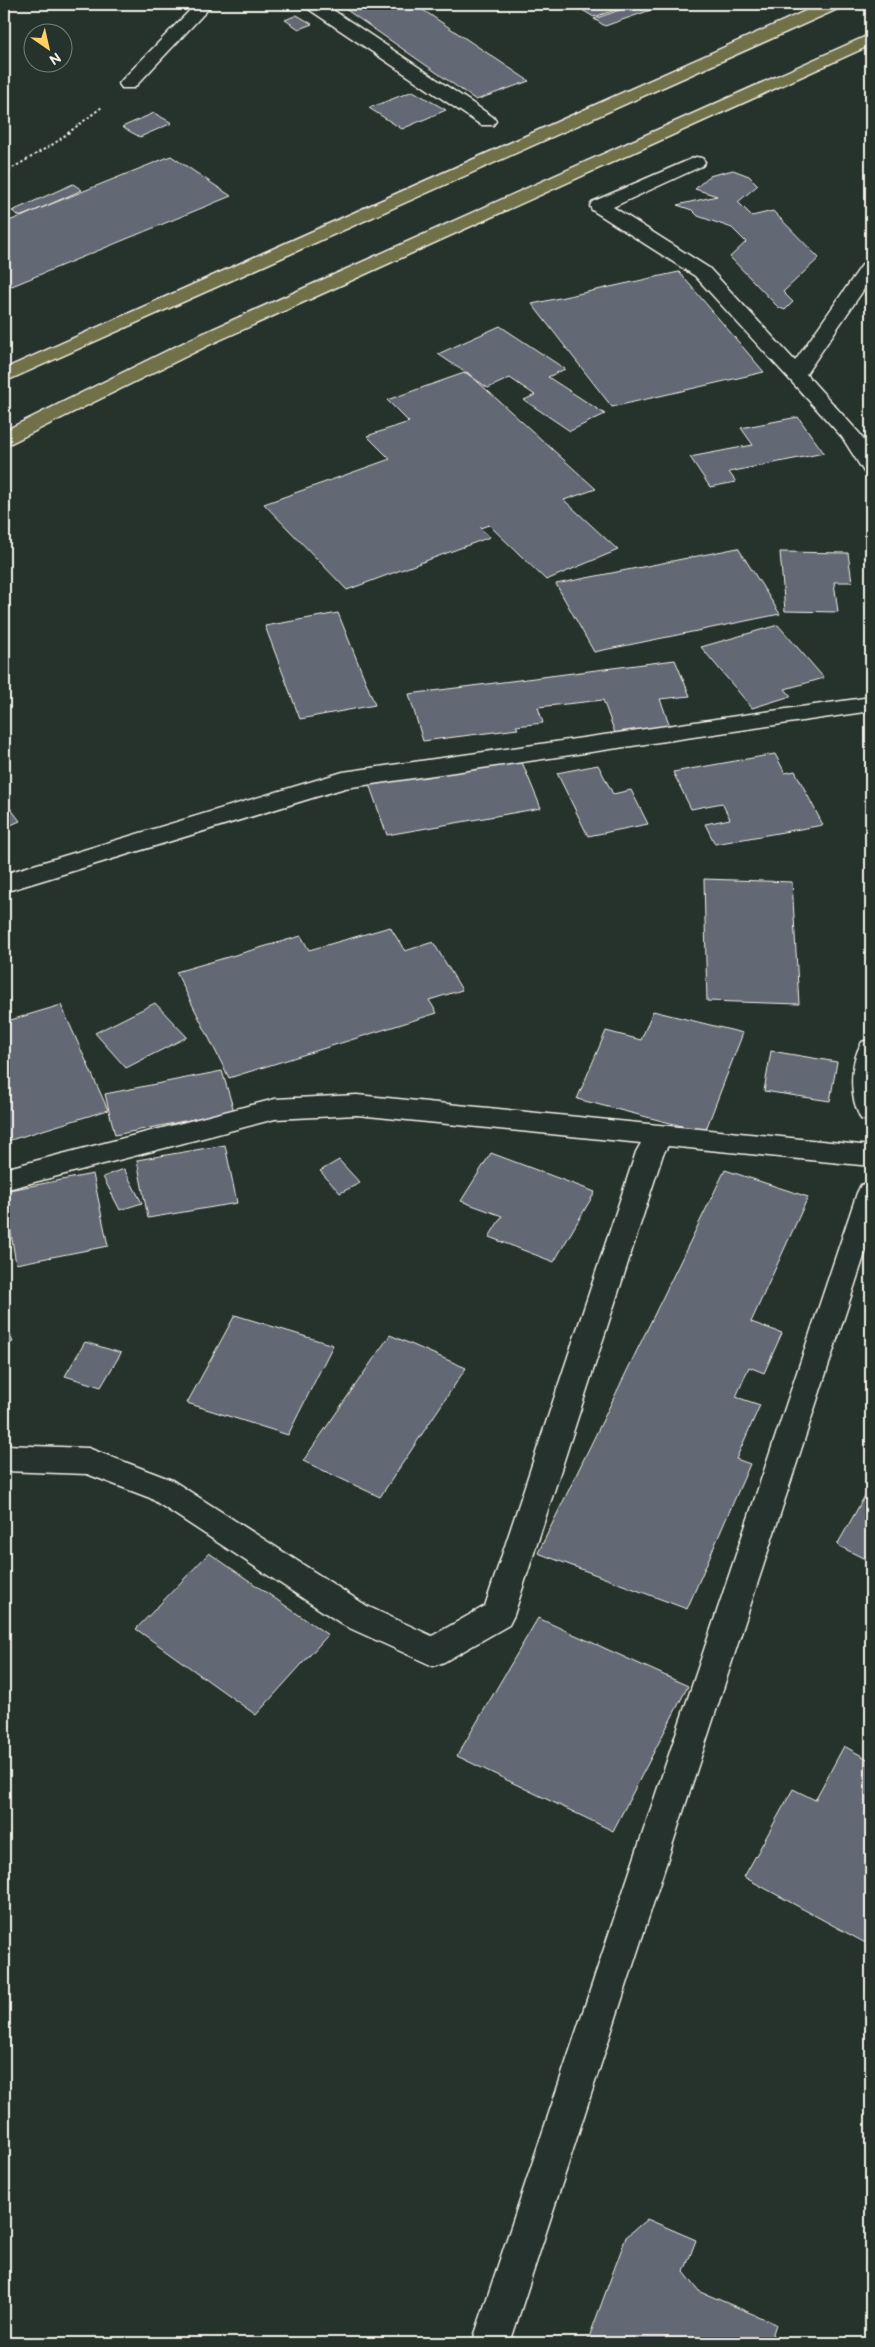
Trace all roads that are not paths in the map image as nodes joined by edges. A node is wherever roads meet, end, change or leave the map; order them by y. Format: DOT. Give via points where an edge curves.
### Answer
graph roads {
  1 [pos="205,4"];
  2 [pos="312,4"];
  3 [pos="834,4"];
  4 [pos="871,39"];
  5 [pos="128,84"];
  6 [pos="487,121"];
  7 [pos="696,162"];
  8 [pos="871,266"];
  9 [pos="795,375"];
  10 [pos="4,376"];
  11 [pos="4,439"];
  12 [pos="871,468"];
  13 [pos="871,704"];
  14 [pos="4,883"];
  15 [pos="871,1049"];
  16 [pos="871,1112"];
  17 [pos="661,1135"];
  18 [pos="871,1156"];
  19 [pos="4,1180"];
  20 [pos="871,1193"];
  21 [pos="4,1458"];
  22 [pos="492,2343"];
  1 -- 5 [label="street"];
  2 -- 6 [label="street"];
  3 -- 10 [label="highway"];
  4 -- 11 [label="highway" via="204,340"];
  7 -- 9 [label="street" via="599,206 702,272"];
  8 -- 9 [label="street"];
  9 -- 12 [label="street" via="850,434"];
  13 -- 14 [label="street" via="342,780"];
  15 -- 16 [label="street" via="865,1087"];
  17 -- 18 [label="street"];
  17 -- 19 [label="street" via="357,1105 275,1109"];
  17 -- 21 [label="street" via="650,1152 498,1614 433,1652 356,1616 161,1489 88,1461"];
  20 -- 22 [label="street"];
}
